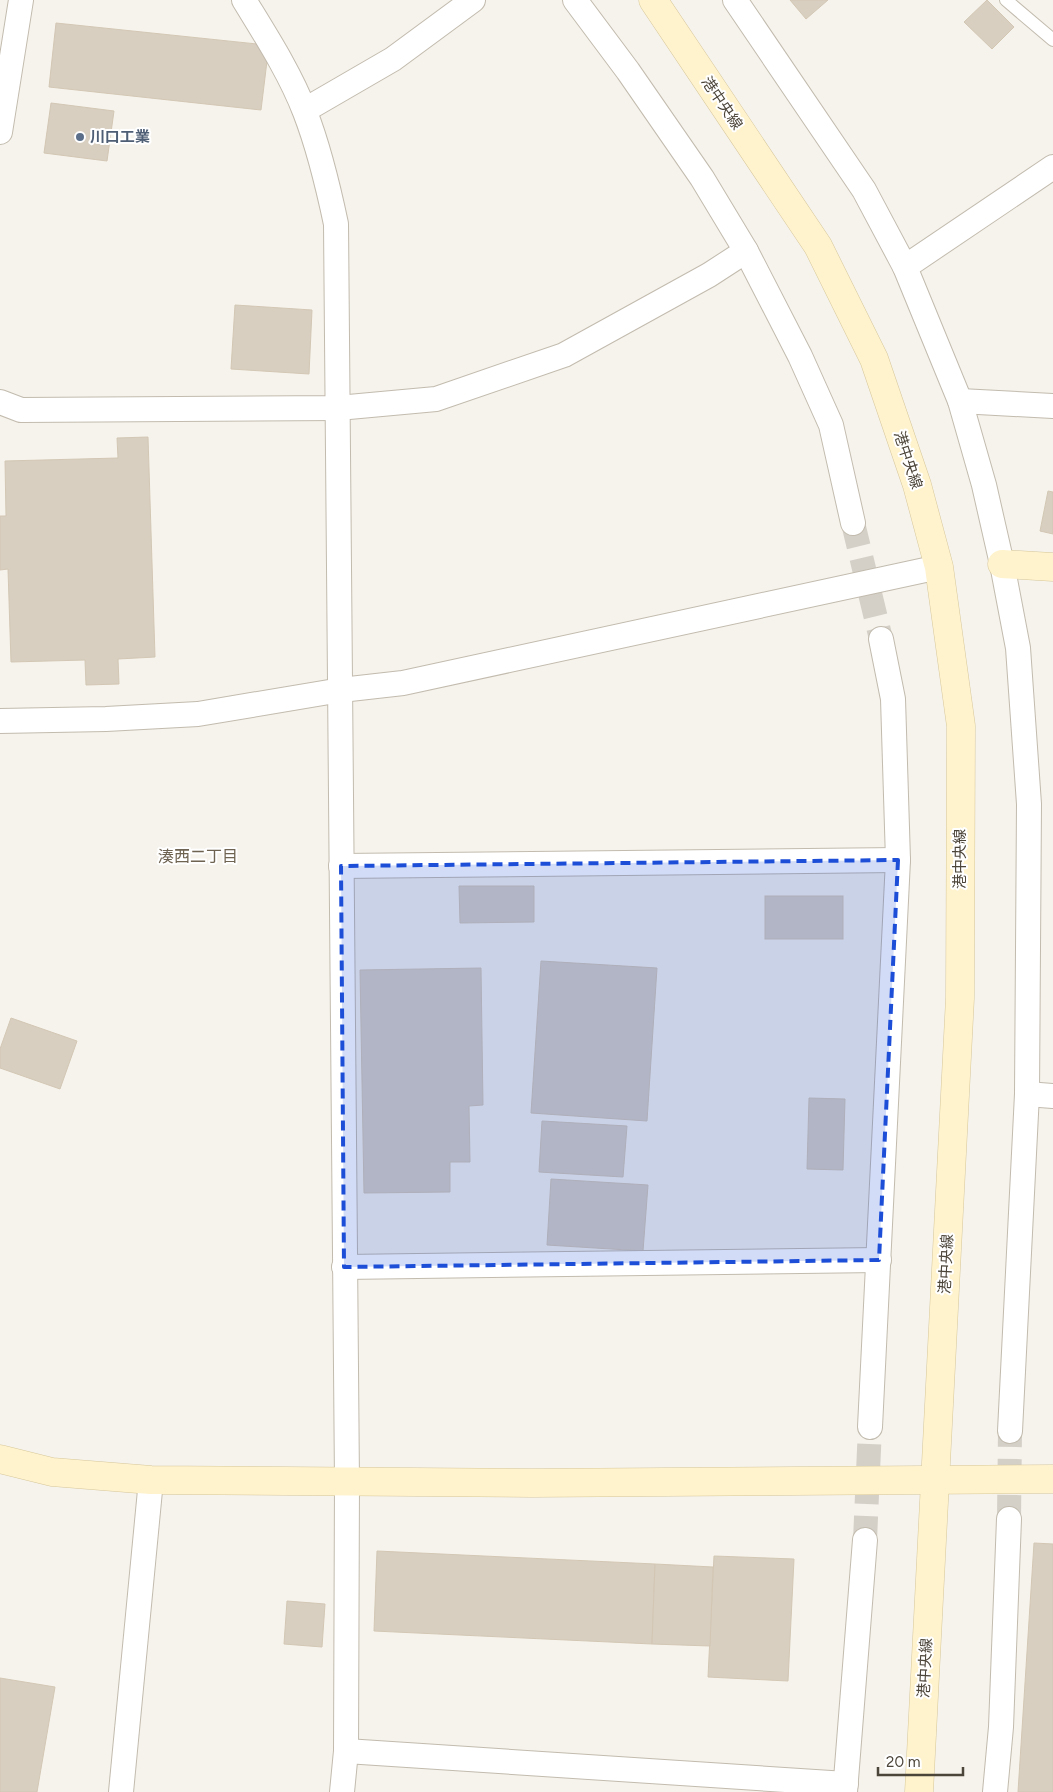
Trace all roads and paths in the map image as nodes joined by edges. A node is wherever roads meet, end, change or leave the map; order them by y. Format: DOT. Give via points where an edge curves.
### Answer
graph roads {
  1 [pos="21,0"];
  2 [pos="244,0"];
  3 [pos="473,0"];
  4 [pos="575,0"];
  5 [pos="653,0"];
  6 [pos="735,0"];
  7 [pos="1006,0"];
  8 [pos="1053,40"];
  9 [pos="305,110"];
  10 [pos="0,132"];
  11 [pos="1053,167"];
  12 [pos="746,251"];
  13 [pos="905,267"];
  14 [pos="960,400"];
  15 [pos="0,402"];
  16 [pos="1053,406"];
  17 [pos="338,408"];
  18 [pos="853,524"];
  19 [pos="1002,564"];
  20 [pos="939,567"];
  21 [pos="1053,567"];
  22 [pos="881,638"];
  23 [pos="341,690"];
  24 [pos="0,721"];
  25 [pos="898,860"];
  26 [pos="342,866"];
  27 [pos="1027,1094"];
  28 [pos="1053,1096"];
  29 [pos="879,1260"];
  30 [pos="344,1267"];
  31 [pos="870,1427"];
  32 [pos="1010,1431"];
  33 [pos="0,1459"];
  34 [pos="1053,1479"];
  35 [pos="151,1480"];
  36 [pos="935,1481"];
  37 [pos="347,1482"];
  38 [pos="1009,1519"];
  39 [pos="865,1540"];
  40 [pos="346,1751"];
  41 [pos="846,1788"];
  42 [pos="121,1792"];
  43 [pos="342,1792"];
  44 [pos="918,1792"];
  45 [pos="995,1792"];
  1 -- 10 [label="street"];
  2 -- 9 [label="street"];
  3 -- 9 [label="street" via="393,59"];
  4 -- 12 [label="street" via="697,170"];
  5 -- 20 [label="street, 港中央線" via="822,254 874,359 917,485"];
  6 -- 13 [label="street" via="864,190"];
  7 -- 8 [label="lane"];
  9 -- 17 [label="street" via="322,159 336,224"];
  11 -- 13 [label="street"];
  12 -- 17 [label="street" via="564,355 436,399"];
  12 -- 18 [label="street" via="831,425"];
  13 -- 14 [label="street"];
  14 -- 16 [label="street"];
  14 -- 19 [label="street"];
  15 -- 17 [label="street" via="21,410"];
  17 -- 23 [label="street"];
  19 -- 21 [label="street"];
  19 -- 27 [label="street" via="1018,648 1029,804"];
  20 -- 23 [label="street" via="403,683"];
  20 -- 36 [label="street, 港中央線" via="960,726 960,979"];
  22 -- 25 [label="street" via="893,699"];
  23 -- 24 [label="street" via="198,714"];
  23 -- 26 [label="street"];
  25 -- 26 [label="street"];
  25 -- 29 [label="street"];
  26 -- 30 [label="street"];
  27 -- 28 [label="street"];
  27 -- 32 [label="street"];
  29 -- 30 [label="street"];
  29 -- 31 [label="street"];
  30 -- 37 [label="street"];
  33 -- 35 [label="street" via="52,1472"];
  34 -- 36 [label="street"];
  35 -- 37 [label="street"];
  35 -- 42 [label="street"];
  36 -- 37 [label="street"];
  36 -- 44 [label="street, 港中央線"];
  37 -- 40 [label="street"];
  38 -- 45 [label="street" via="1001,1727"];
  39 -- 41 [label="street"];
  40 -- 41 [label="street"];
  40 -- 43 [label="street"];
}
